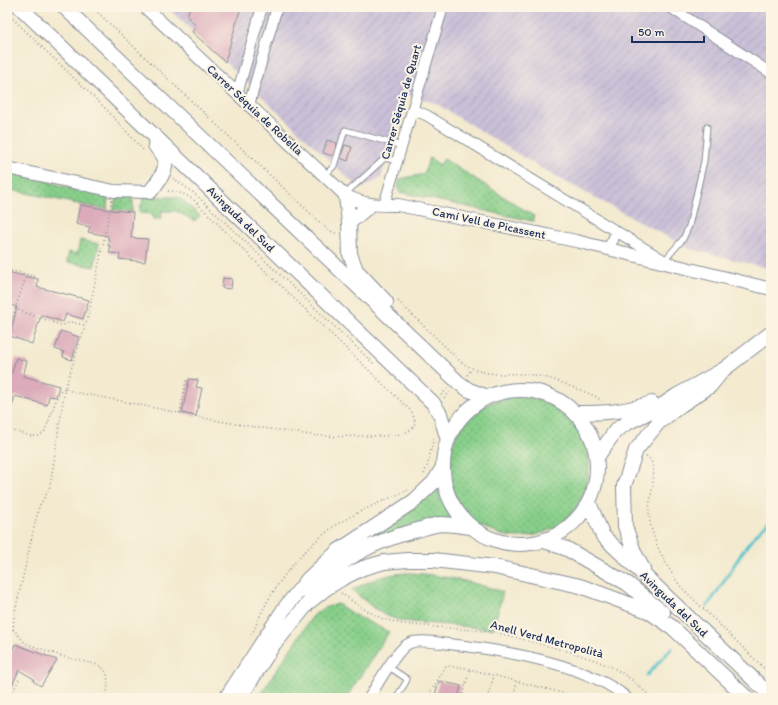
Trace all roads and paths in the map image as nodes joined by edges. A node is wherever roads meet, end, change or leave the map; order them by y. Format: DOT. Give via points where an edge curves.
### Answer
graph roads {
  1 [pos="20,7"];
  2 [pos="64,7"];
  3 [pos="92,7"];
  4 [pos="145,7"];
  5 [pos="262,7"];
  6 [pos="277,7"];
  7 [pos="442,7"];
  8 [pos="670,7"];
  9 [pos="7,13"];
  10 [pos="771,73"];
  11 [pos="237,94"];
  12 [pos="248,104"];
  13 [pos="413,110"];
  14 [pos="707,128"];
  15 [pos="148,130"];
  16 [pos="402,146"];
  17 [pos="149,156"];
  18 [pos="397,161"];
  19 [pos="7,168"];
  20 [pos="164,171"];
  21 [pos="325,175"];
  22 [pos="114,191"];
  23 [pos="150,192"];
  24 [pos="346,195"];
  25 [pos="377,205"];
  26 [pos="350,223"];
  27 [pos="616,231"];
  28 [pos="339,234"];
  29 [pos="607,249"];
  30 [pos="668,263"];
  31 [pos="7,270"];
  32 [pos="27,274"];
  33 [pos="38,277"];
  34 [pos="771,289"];
  35 [pos="394,297"];
  36 [pos="7,306"];
  37 [pos="15,309"];
  38 [pos="771,319"];
  39 [pos="85,325"];
  40 [pos="771,332"];
  41 [pos="7,340"];
  42 [pos="754,346"];
  43 [pos="432,358"];
  44 [pos="376,366"];
  45 [pos="723,370"];
  46 [pos="186,380"];
  47 [pos="451,384"];
  48 [pos="455,387"];
  49 [pos="65,388"];
  50 [pos="441,395"];
  51 [pos="676,396"];
  52 [pos="488,397"];
  53 [pos="444,398"];
  54 [pos="607,404"];
  55 [pos="575,413"];
  56 [pos="180,414"];
  57 [pos="7,428"];
  58 [pos="434,437"];
  59 [pos="448,440"];
  60 [pos="644,454"];
  61 [pos="597,457"];
  62 [pos="443,467"];
  63 [pos="424,475"];
  64 [pos="411,488"];
  65 [pos="589,503"];
  66 [pos="471,527"];
  67 [pos="544,541"];
  68 [pos="649,580"];
  69 [pos="338,591"];
  70 [pos="13,629"];
  71 [pos="7,641"];
  72 [pos="250,641"];
  73 [pos="276,642"];
  74 [pos="389,667"];
  75 [pos="470,670"];
  76 [pos="771,674"];
  77 [pos="494,676"];
  78 [pos="20,678"];
  79 [pos="517,682"];
  80 [pos="601,694"];
  81 [pos="771,696"];
  82 [pos="9,698"];
  83 [pos="106,698"];
  84 [pos="226,698"];
  85 [pos="240,698"];
  86 [pos="369,698"];
  87 [pos="396,698"];
  88 [pos="427,698"];
  89 [pos="462,698"];
  90 [pos="487,698"];
  91 [pos="513,698"];
  92 [pos="572,698"];
  93 [pos="595,698"];
  94 [pos="627,698"];
  95 [pos="652,698"];
  96 [pos="747,698"];
  97 [pos="752,698"];
  1 -- 15 [label="main road, Avinguda del Sud"];
  2 -- 43 [label="main road"];
  3 -- 28 [label="path" via="328,230"];
  4 -- 11 [label="street, Carrer Séquia de Robella"];
  5 -- 11 [label="street"];
  6 -- 12 [label="street"];
  7 -- 13 [label="street, Carrer Séquia de Quart"];
  8 -- 10 [label="street"];
  9 -- 17 [label="path" via="105,108"];
  11 -- 12 [label="street, Carrer Séquia de Robella"];
  12 -- 21 [label="street, Carrer Séquia de Robella"];
  13 -- 16 [label="street, Carrer Séquia de Quart"];
  13 -- 27 [label="street, Camí Vell de Picassent" via="426,115"];
  14 -- 30 [label="lane" via="704,161 689,226"];
  15 -- 20 [label="main road" via="163,155"];
  15 -- 59 [label="main road, Avinguda del Sud" via="433,403 440,414"];
  16 -- 18 [label="street, Carrer Séquia de Quart"];
  16 -- 21 [label="lane" via="345,130 334,166"];
  18 -- 24 [label="lane" via="385,158"];
  18 -- 25 [label="street, Carrer Séquia de Quart"];
  19 -- 22 [label="street"];
  20 -- 23 [label="main road"];
  20 -- 44 [label="path" via="194,194"];
  21 -- 24 [label="street, Carrer Séquia de Robella"];
  22 -- 23 [label="street"];
  22 -- 39 [label="path"];
  23 -- 56 [label="path" via="180,193 195,202 410,410 415,416 415,422 412,429 389,436 324,436"];
  24 -- 25 [label="street, Carrer Séquia de Robella"];
  24 -- 26 [label="main road"];
  25 -- 26 [label="main road"];
  25 -- 29 [label="street, Camí Vell de Picassent" via="398,205"];
  26 -- 43 [label="main road" via="350,254 356,270 414,331"];
  27 -- 29 [label="street"];
  27 -- 30 [label="street, Camí Vell de Picassent"];
  29 -- 30 [label="street, Camí Vell de Picassent"];
  30 -- 34 [label="street, Camí Vell de Picassent"];
  31 -- 32 [label="path"];
  32 -- 33 [label="path"];
  32 -- 37 [label="path"];
  35 -- 54 [label="path" via="461,362 472,369 493,374 539,376 595,396"];
  36 -- 37 [label="path"];
  37 -- 39 [label="path" via="60,325 71,322"];
  37 -- 41 [label="path"];
  38 -- 42 [label="main road"];
  39 -- 49 [label="path"];
  40 -- 42 [label="main road"];
  42 -- 45 [label="main road"];
  43 -- 52 [label="main road" via="469,390"];
  45 -- 51 [label="main road"];
  45 -- 68 [label="main road" via="710,386 658,423 636,450 624,486 625,526 634,552"];
  46 -- 56 [label="path"];
  47 -- 50 [label="path"];
  48 -- 53 [label="path"];
  49 -- 56 [label="path" via="73,392"];
  49 -- 57 [label="path" via="58,395 46,430 40,436 31,436"];
  49 -- 70 [label="path" via="49,490 39,506"];
  51 -- 55 [label="main road" via="637,408 609,413"];
  51 -- 61 [label="main road" via="616,430"];
  52 -- 55 [label="main road" via="511,390 534,391 556,399"];
  52 -- 59 [label="main road" via="471,408 457,423"];
  55 -- 61 [label="main road" via="590,433"];
  58 -- 63 [label="path"];
  59 -- 62 [label="main road"];
  60 -- 76 [label="path" via="653,462 654,471 649,511 651,527 673,576 681,587"];
  61 -- 65 [label="main road" via="596,480"];
  62 -- 66 [label="main road" via="448,493 457,512"];
  62 -- 84 [label="main road" via="434,482 414,501 338,551 309,578 284,609"];
  64 -- 72 [label="path" via="339,524 298,558 267,602"];
  65 -- 67 [label="main road" via="578,519 562,532"];
  65 -- 68 [label="main road, Avinguda del Sud" via="603,536"];
  66 -- 67 [label="main road" via="494,540 519,545"];
  66 -- 73 [label="main road" via="439,524 394,536 364,549 335,568 309,592"];
  67 -- 97 [label="main road, Avinguda del Sud" via="567,549 628,584 676,623"];
  68 -- 81 [label="main road, Avinguda del Sud"];
  69 -- 95 [label="path, Anell Verd Metropolità" via="382,619 403,624 494,632 597,660 630,679"];
  70 -- 71 [label="path"];
  70 -- 83 [label="path" via="25,643 103,667 107,672"];
  73 -- 85 [label="main road"];
  73 -- 96 [label="main road" via="309,602 342,578 363,568 384,562 408,560 480,565 580,586 648,611 672,627"];
  74 -- 86 [label="street"];
  74 -- 87 [label="lane" via="407,678"];
  74 -- 94 [label="street" via="403,646 411,642 475,647 529,658 584,674 610,685"];
  75 -- 77 [label="path"];
  75 -- 88 [label="path" via="446,666"];
  75 -- 89 [label="path"];
  77 -- 79 [label="path"];
  77 -- 90 [label="path"];
  78 -- 82 [label="path"];
  79 -- 91 [label="path"];
  79 -- 92 [label="path" via="570,695"];
  80 -- 93 [label="path"];
}
